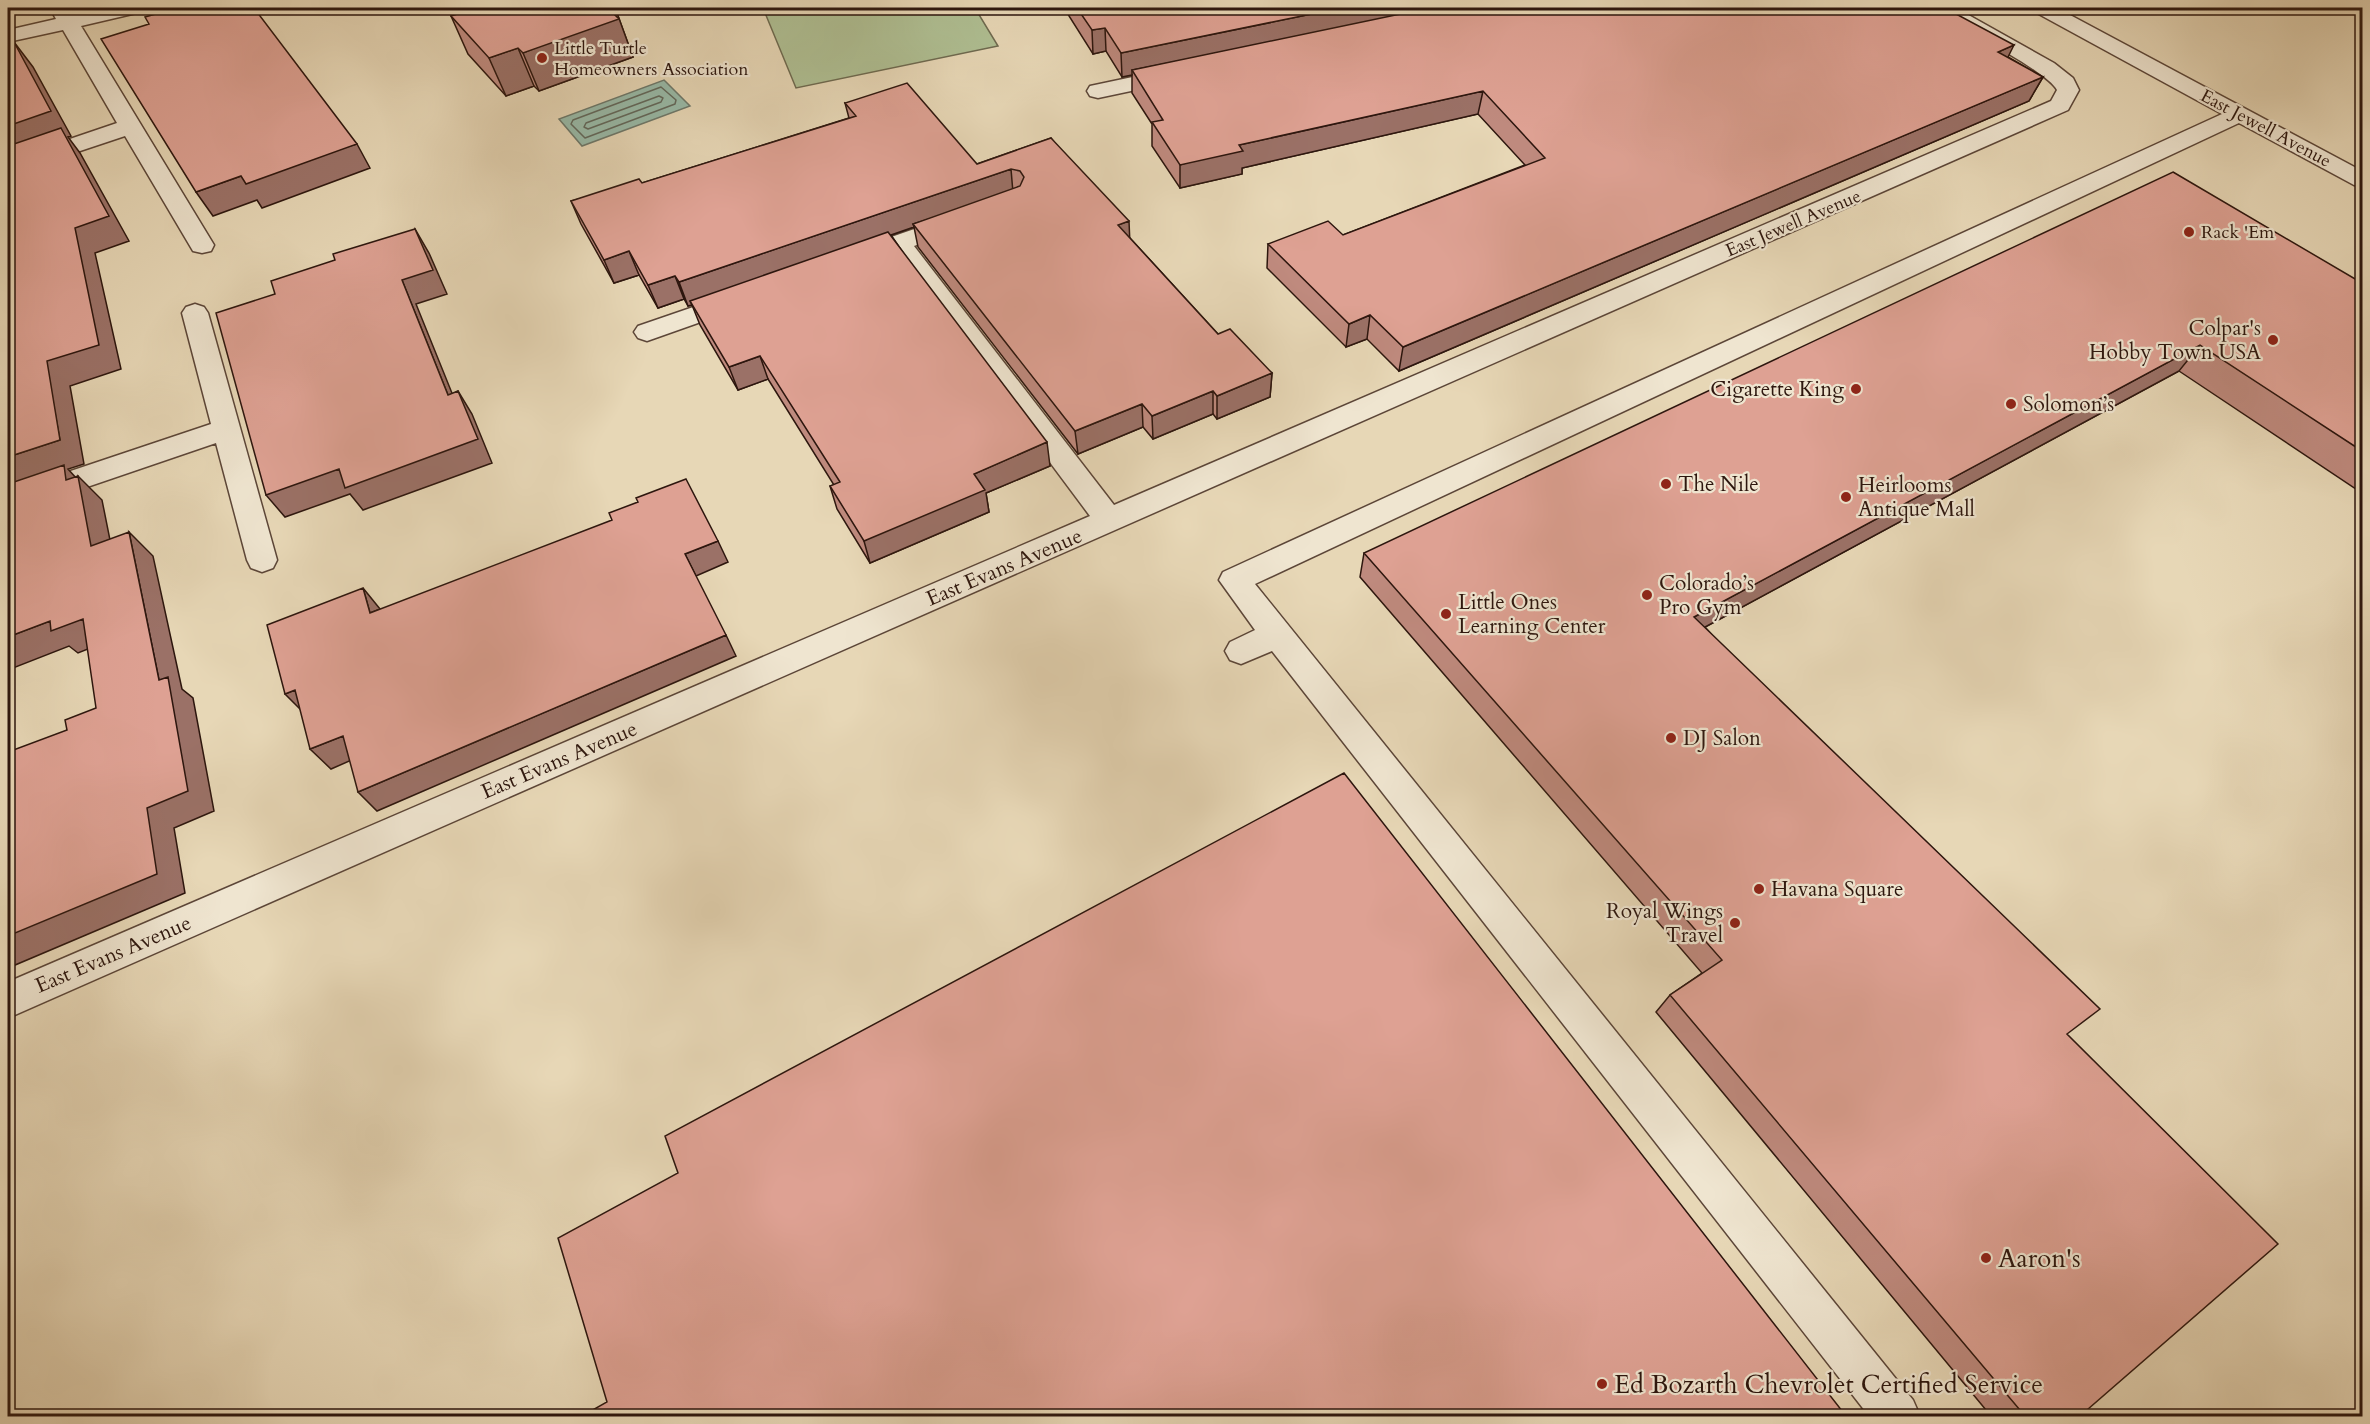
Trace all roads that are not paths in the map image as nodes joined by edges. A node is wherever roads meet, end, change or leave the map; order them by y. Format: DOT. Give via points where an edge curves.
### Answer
graph roads {
  1 [pos="47,8"];
  2 [pos="134,8"];
  3 [pos="1941,8"];
  4 [pos="2042,8"];
  5 [pos="65,14"];
  6 [pos="8,17"];
  7 [pos="8,36"];
  8 [pos="1200,70"];
  9 [pos="1098,91"];
  10 [pos="2241,114"];
  11 [pos="131,126"];
  12 [pos="8,168"];
  13 [pos="2362,180"];
  14 [pos="982,213"];
  15 [pos="899,243"];
  16 [pos="202,245"];
  17 [pos="833,266"];
  18 [pos="757,293"];
  19 [pos="195,313"];
  20 [pos="647,332"];
  21 [pos="1368,407"];
  22 [pos="226,429"];
  23 [pos="8,503"];
  24 [pos="1110,521"];
  25 [pos="262,560"];
  26 [pos="1276,634"];
  27 [pos="1241,651"];
  28 [pos="8,1000"];
  29 [pos="1897,1416"];
  1 -- 6 [label="street"];
  2 -- 5 [label="street"];
  3 -- 21 [label="street, East Jewell Avenue" via="2053,72 2068,90 2064,101 2031,120"];
  4 -- 10 [label="street, East Jewell Avenue"];
  5 -- 7 [label="street"];
  5 -- 11 [label="street"];
  8 -- 9 [label="street"];
  10 -- 13 [label="street, East Jewell Avenue"];
  10 -- 26 [label="street" via="1234,580"];
  11 -- 12 [label="street"];
  11 -- 16 [label="street"];
  14 -- 15 [label="street"];
  15 -- 17 [label="street"];
  15 -- 24 [label="street, East Evans Avenue"];
  18 -- 20 [label="street"];
  19 -- 22 [label="street"];
  21 -- 24 [label="street, East Evans Avenue"];
  22 -- 23 [label="street"];
  22 -- 25 [label="street"];
  24 -- 28 [label="street, East Evans Avenue"];
  26 -- 27 [label="street"];
  26 -- 29 [label="street"];
}
